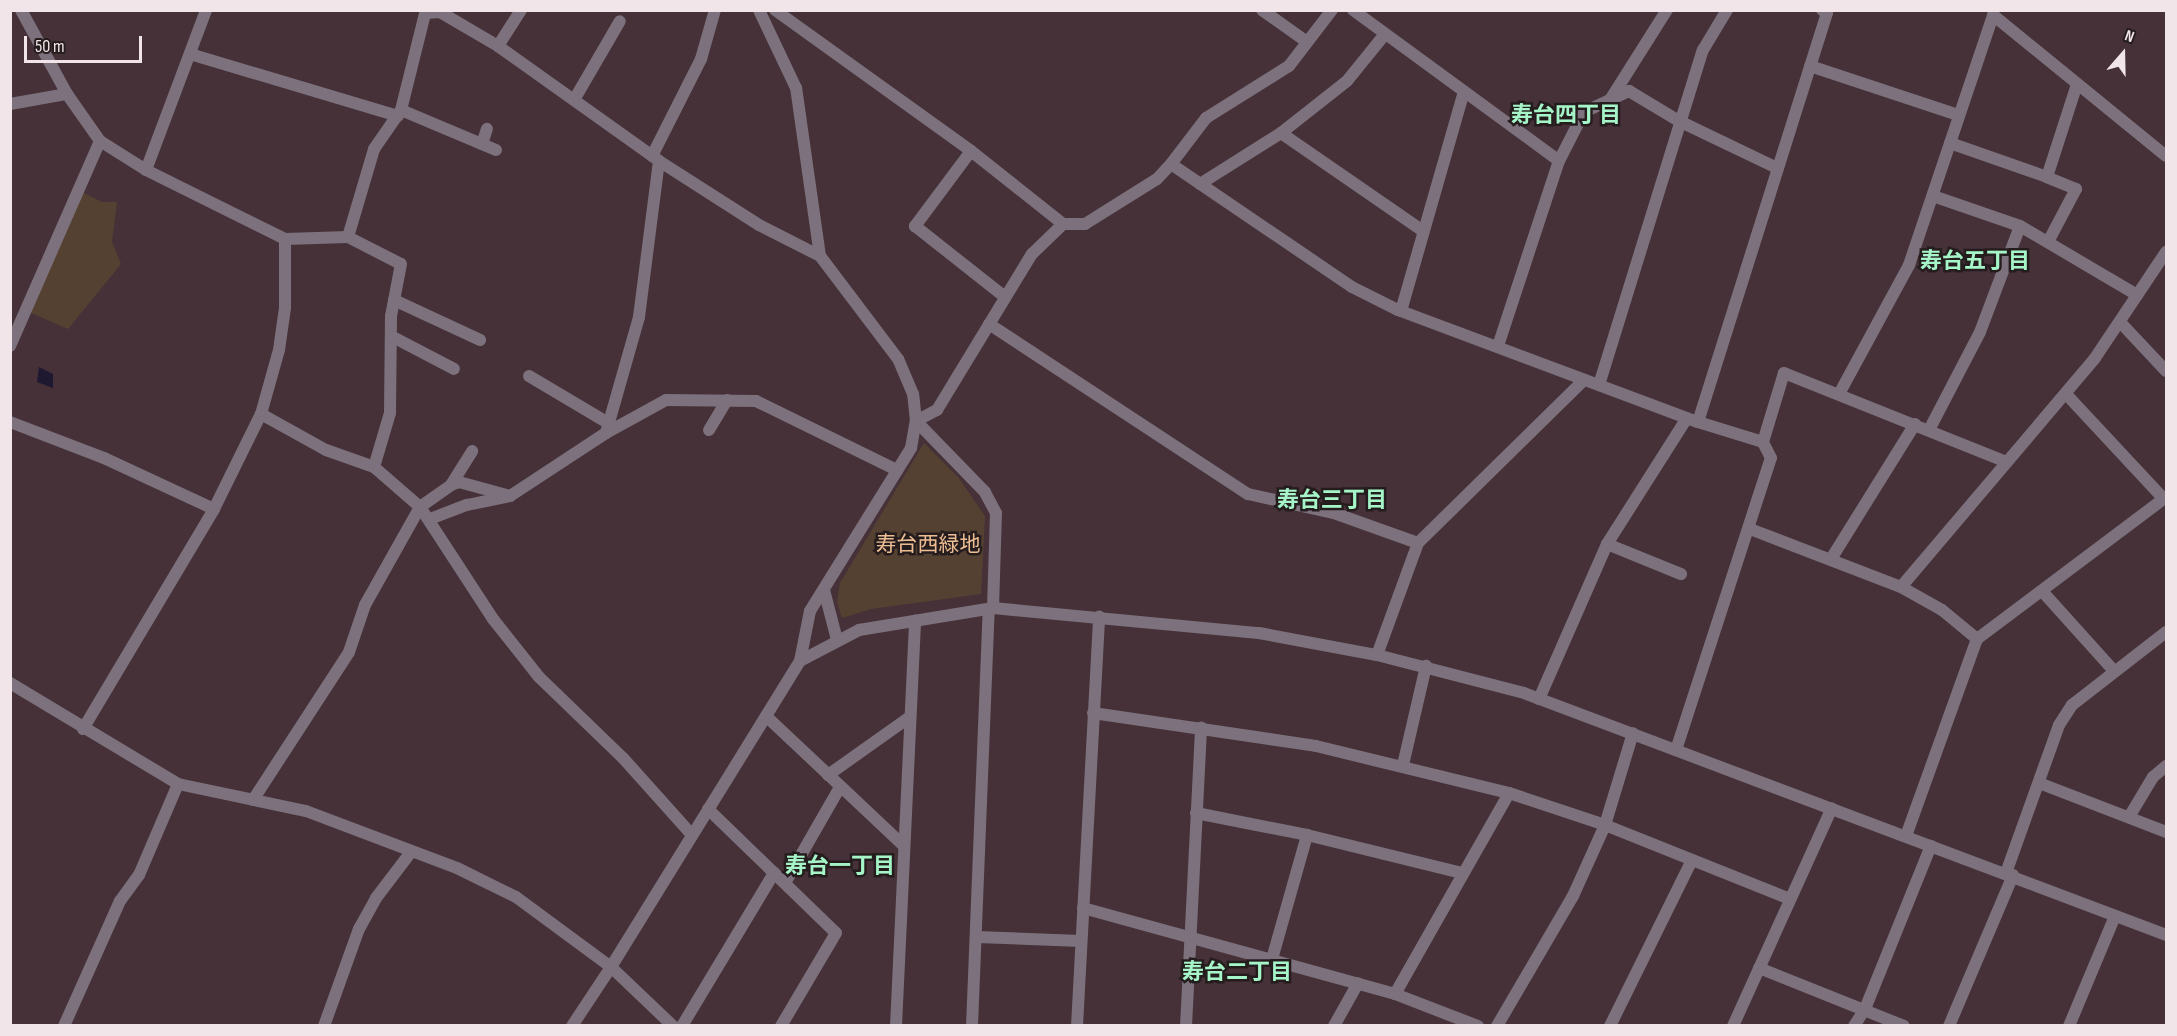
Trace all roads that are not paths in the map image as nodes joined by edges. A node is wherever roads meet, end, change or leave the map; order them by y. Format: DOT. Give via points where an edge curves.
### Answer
graph roads {
  1 [pos="21,10"];
  2 [pos="206,10"];
  3 [pos="520,10"];
  4 [pos="714,10"];
  5 [pos="759,10"];
  6 [pos="775,10"];
  7 [pos="1262,10"];
  8 [pos="1332,10"];
  9 [pos="1353,10"];
  10 [pos="1667,10"];
  11 [pos="1727,10"];
  12 [pos="1822,10"];
  13 [pos="426,12"];
  14 [pos="620,21"];
  15 [pos="1385,34"];
  16 [pos="1307,42"];
  17 [pos="498,46"];
  18 [pos="190,54"];
  19 [pos="1810,66"];
  20 [pos="2078,84"];
  21 [pos="1464,92"];
  22 [pos="67,94"];
  23 [pos="574,100"];
  24 [pos="1610,100"];
  25 [pos="10,104"];
  26 [pos="400,113"];
  27 [pos="1958,115"];
  28 [pos="1679,121"];
  29 [pos="487,129"];
  30 [pos="1281,133"];
  31 [pos="100,141"];
  32 [pos="1950,143"];
  33 [pos="482,144"];
  34 [pos="496,150"];
  35 [pos="971,151"];
  36 [pos="2166,156"];
  37 [pos="656,158"];
  38 [pos="1559,161"];
  39 [pos="1171,164"];
  40 [pos="1777,168"];
  41 [pos="146,170"];
  42 [pos="2047,177"];
  43 [pos="1200,184"];
  44 [pos="1933,196"];
  45 [pos="1063,224"];
  46 [pos="2020,226"];
  47 [pos="1423,231"];
  48 [pos="348,237"];
  49 [pos="285,239"];
  50 [pos="2048,242"];
  51 [pos="2166,252"];
  52 [pos="820,256"];
  53 [pos="2137,295"];
  54 [pos="1005,297"];
  55 [pos="394,300"];
  56 [pos="1401,311"];
  57 [pos="2120,322"];
  58 [pos="989,324"];
  59 [pos="391,336"];
  60 [pos="480,340"];
  61 [pos="10,346"];
  62 [pos="1498,346"];
  63 [pos="454,369"];
  64 [pos="2166,371"];
  65 [pos="529,376"];
  66 [pos="1584,380"];
  67 [pos="1599,385"];
  68 [pos="1839,394"];
  69 [pos="2066,394"];
  70 [pos="727,400"];
  71 [pos="261,414"];
  72 [pos="1693,420"];
  73 [pos="916,421"];
  74 [pos="10,422"];
  75 [pos="1915,424"];
  76 [pos="607,428"];
  77 [pos="709,430"];
  78 [pos="1929,430"];
  79 [pos="1763,442"];
  80 [pos="472,451"];
  81 [pos="2006,462"];
  82 [pos="374,467"];
  83 [pos="897,470"];
  84 [pos="451,485"];
  85 [pos="510,496"];
  86 [pos="2165,498"];
  87 [pos="420,507"];
  88 [pos="214,509"];
  89 [pos="430,519"];
  90 [pos="1750,529"];
  91 [pos="1418,543"];
  92 [pos="1607,544"];
  93 [pos="1831,559"];
  94 [pos="1681,574"];
  95 [pos="1901,587"];
  96 [pos="824,590"];
  97 [pos="2042,591"];
  98 [pos="991,608"];
  99 [pos="1099,617"];
  100 [pos="915,620"];
  101 [pos="2166,632"];
  102 [pos="1977,639"];
  103 [pos="837,640"];
  104 [pos="1377,655"];
  105 [pos="800,661"];
  106 [pos="1426,666"];
  107 [pos="2115,671"];
  108 [pos="10,683"];
  109 [pos="1539,699"];
  110 [pos="1093,713"];
  111 [pos="766,716"];
  112 [pos="910,717"];
  113 [pos="1201,728"];
  114 [pos="83,729"];
  115 [pos="1633,733"];
  116 [pos="1676,750"];
  117 [pos="1403,765"];
  118 [pos="2166,766"];
  119 [pos="828,775"];
  120 [pos="2039,783"];
  121 [pos="178,784"];
  122 [pos="840,787"];
  123 [pos="1509,793"];
  124 [pos="253,800"];
  125 [pos="1832,808"];
  126 [pos="708,809"];
  127 [pos="1196,813"];
  128 [pos="2129,817"];
  129 [pos="1605,825"];
  130 [pos="2166,832"];
  131 [pos="692,835"];
  132 [pos="1307,835"];
  133 [pos="1906,836"];
  134 [pos="903,845"];
  135 [pos="1932,846"];
  136 [pos="411,852"];
  137 [pos="1692,860"];
  138 [pos="774,873"];
  139 [pos="1462,873"];
  140 [pos="2010,874"];
  141 [pos="785,883"];
  142 [pos="1790,899"];
  143 [pos="1083,908"];
  144 [pos="2115,916"];
  145 [pos="2166,935"];
  146 [pos="977,937"];
  147 [pos="1190,937"];
  148 [pos="1081,941"];
  149 [pos="1272,958"];
  150 [pos="611,967"];
  151 [pos="1759,968"];
  152 [pos="1358,983"];
  153 [pos="1395,994"];
  154 [pos="1865,1009"];
  155 [pos="1453,1020"];
  156 [pos="64,1026"];
  157 [pos="324,1026"];
  158 [pos="572,1026"];
  159 [pos="673,1026"];
  160 [pos="682,1026"];
  161 [pos="781,1026"];
  162 [pos="896,1026"];
  163 [pos="972,1026"];
  164 [pos="1077,1026"];
  165 [pos="1186,1026"];
  166 [pos="1334,1026"];
  167 [pos="1478,1026"];
  168 [pos="1497,1026"];
  169 [pos="1610,1026"];
  170 [pos="1733,1026"];
  171 [pos="1854,1026"];
  172 [pos="1904,1026"];
  173 [pos="1949,1026"];
  174 [pos="2069,1026"];
  1 -- 22 [label="street"];
  2 -- 18 [label="street"];
  3 -- 17 [label="street"];
  4 -- 37 [label="street" via="701,59"];
  5 -- 52 [label="street" via="796,88"];
  6 -- 35 [label="street"];
  7 -- 16 [label="street"];
  8 -- 16 [label="street"];
  9 -- 15 [label="street"];
  10 -- 24 [label="street"];
  11 -- 28 [label="street" via="1702,50"];
  12 -- 19 [label="street" via="1827,13"];
  13 -- 17 [label="street" via="440,12"];
  13 -- 26 [label="street"];
  14 -- 23 [label="street"];
  15 -- 21 [label="street"];
  15 -- 30 [label="street" via="1347,81"];
  16 -- 39 [label="street" via="1289,66 1206,118"];
  17 -- 23 [label="street"];
  18 -- 26 [label="street"];
  18 -- 41 [label="street"];
  19 -- 27 [label="street"];
  19 -- 40 [label="street"];
  20 -- 27 [label="street" via="1993,15"];
  20 -- 36 [label="street"];
  20 -- 42 [label="street"];
  21 -- 38 [label="street"];
  21 -- 47 [label="street"];
  22 -- 25 [label="street"];
  22 -- 31 [label="street"];
  23 -- 37 [label="street"];
  24 -- 28 [label="street" via="1629,91"];
  24 -- 38 [label="street" via="1584,112"];
  26 -- 33 [label="street"];
  26 -- 48 [label="street" via="375,149"];
  27 -- 32 [label="street"];
  28 -- 40 [label="street"];
  28 -- 67 [label="street"];
  29 -- 33 [label="street"];
  30 -- 43 [label="street"];
  30 -- 47 [label="street"];
  31 -- 41 [label="street"];
  31 -- 61 [label="street"];
  32 -- 42 [label="street"];
  32 -- 44 [label="street"];
  33 -- 34 [label="street"];
  35 -- 45 [label="street"];
  35 -- 54 [label="street" via="915,226"];
  37 -- 52 [label="street" via="759,225"];
  37 -- 76 [label="street" via="639,317"];
  38 -- 62 [label="street"];
  39 -- 43 [label="street"];
  39 -- 45 [label="street" via="1157,179 1086,224"];
  40 -- 72 [label="street"];
  41 -- 49 [label="street"];
  42 -- 50 [label="street" via="2076,189"];
  43 -- 56 [label="street" via="1352,287"];
  44 -- 46 [label="street"];
  44 -- 68 [label="street" via="1896,295"];
  45 -- 54 [label="street" via="1032,254"];
  46 -- 50 [label="street"];
  46 -- 78 [label="street" via="1980,332"];
  47 -- 56 [label="street"];
  48 -- 49 [label="street"];
  48 -- 55 [label="street" via="401,264"];
  49 -- 71 [label="street" via="285,308 279,350"];
  50 -- 53 [label="street"];
  51 -- 53 [label="street"];
  52 -- 73 [label="street" via="898,359 913,394"];
  53 -- 57 [label="street"];
  54 -- 58 [label="street"];
  55 -- 59 [label="street"];
  55 -- 60 [label="street"];
  56 -- 62 [label="street"];
  57 -- 64 [label="street"];
  57 -- 69 [label="street"];
  58 -- 73 [label="street" via="937,410"];
  58 -- 91 [label="street" via="1248,494 1334,513"];
  59 -- 63 [label="street"];
  59 -- 82 [label="street" via="390,413"];
  62 -- 66 [label="street"];
  65 -- 76 [label="street"];
  66 -- 67 [label="street"];
  66 -- 91 [label="street"];
  67 -- 72 [label="street"];
  68 -- 75 [label="street"];
  68 -- 79 [label="street" via="1784,373"];
  69 -- 81 [label="street"];
  69 -- 86 [label="street"];
  70 -- 76 [label="street" via="666,400"];
  70 -- 77 [label="street"];
  70 -- 83 [label="street" via="756,401"];
  71 -- 82 [label="street" via="326,450"];
  71 -- 88 [label="street"];
  72 -- 79 [label="street"];
  72 -- 92 [label="street"];
  73 -- 83 [label="street" via="911,448"];
  73 -- 98 [label="street" via="985,492 996,513"];
  74 -- 88 [label="street" via="104,458"];
  75 -- 78 [label="street"];
  75 -- 93 [label="street"];
  76 -- 85 [label="street"];
  78 -- 81 [label="street"];
  79 -- 90 [label="street" via="1772,458"];
  80 -- 84 [label="street"];
  81 -- 95 [label="street"];
  82 -- 87 [label="street"];
  83 -- 96 [label="street"];
  84 -- 85 [label="street" via="459,482"];
  84 -- 87 [label="street"];
  85 -- 89 [label="street" via="467,505"];
  86 -- 97 [label="street"];
  87 -- 89 [label="street"];
  87 -- 124 [label="street" via="365,605 349,652"];
  88 -- 114 [label="street"];
  89 -- 131 [label="street" via="493,619 539,676"];
  90 -- 93 [label="street"];
  90 -- 116 [label="street"];
  91 -- 104 [label="street"];
  92 -- 94 [label="street"];
  92 -- 109 [label="street"];
  93 -- 95 [label="street"];
  95 -- 102 [label="street" via="1942,610"];
  96 -- 103 [label="street"];
  96 -- 105 [label="street" via="810,611"];
  97 -- 102 [label="street"];
  97 -- 107 [label="street"];
  98 -- 99 [label="street"];
  98 -- 100 [label="street"];
  98 -- 146 [label="street"];
  99 -- 104 [label="street" via="1259,633"];
  99 -- 110 [label="street"];
  100 -- 103 [label="street" via="859,630"];
  100 -- 112 [label="street"];
  101 -- 107 [label="street"];
  102 -- 133 [label="street"];
  103 -- 105 [label="street"];
  104 -- 106 [label="street"];
  105 -- 111 [label="street"];
  106 -- 109 [label="street"];
  106 -- 117 [label="street"];
  107 -- 120 [label="street" via="2072,705 2059,725"];
  108 -- 114 [label="street"];
  109 -- 115 [label="street"];
  110 -- 113 [label="street"];
  110 -- 143 [label="street"];
  111 -- 119 [label="street"];
  111 -- 126 [label="street"];
  112 -- 119 [label="street"];
  112 -- 134 [label="street"];
  113 -- 117 [label="street"];
  113 -- 127 [label="street"];
  114 -- 121 [label="street"];
  115 -- 116 [label="street"];
  115 -- 129 [label="street"];
  116 -- 125 [label="street"];
  117 -- 123 [label="street"];
  118 -- 128 [label="street" via="2153,777"];
  119 -- 122 [label="street"];
  120 -- 128 [label="street"];
  120 -- 140 [label="street"];
  121 -- 124 [label="street"];
  121 -- 156 [label="street" via="139,875 120,901"];
  122 -- 134 [label="street"];
  122 -- 141 [label="street"];
  123 -- 129 [label="street"];
  123 -- 139 [label="street"];
  124 -- 136 [label="street" via="306,811"];
  125 -- 133 [label="street"];
  125 -- 142 [label="street"];
  126 -- 131 [label="street"];
  126 -- 138 [label="street"];
  127 -- 132 [label="street"];
  127 -- 147 [label="street"];
  128 -- 130 [label="street"];
  129 -- 137 [label="street"];
  129 -- 168 [label="street" via="1573,896"];
  131 -- 150 [label="street"];
  132 -- 139 [label="street"];
  132 -- 149 [label="street"];
  133 -- 135 [label="street"];
  134 -- 162 [label="street"];
  135 -- 140 [label="street"];
  135 -- 154 [label="street"];
  136 -- 150 [label="street" via="457,868 516,897"];
  136 -- 157 [label="street" via="376,898 359,929"];
  137 -- 142 [label="street"];
  137 -- 169 [label="street"];
  138 -- 141 [label="street"];
  138 -- 160 [label="street"];
  139 -- 153 [label="street"];
  140 -- 144 [label="street"];
  140 -- 173 [label="street"];
  141 -- 161 [label="street" via="836,933"];
  142 -- 151 [label="street"];
  143 -- 147 [label="street"];
  143 -- 148 [label="street"];
  144 -- 145 [label="street"];
  144 -- 174 [label="street"];
  146 -- 148 [label="street"];
  146 -- 163 [label="street"];
  147 -- 149 [label="street"];
  147 -- 165 [label="street"];
  148 -- 164 [label="street"];
  149 -- 152 [label="street"];
  150 -- 158 [label="street"];
  150 -- 159 [label="street"];
  151 -- 154 [label="street"];
  151 -- 170 [label="street"];
  152 -- 153 [label="street"];
  152 -- 166 [label="street"];
  153 -- 155 [label="street"];
  154 -- 171 [label="street"];
  154 -- 172 [label="street"];
  155 -- 167 [label="street"];
}
